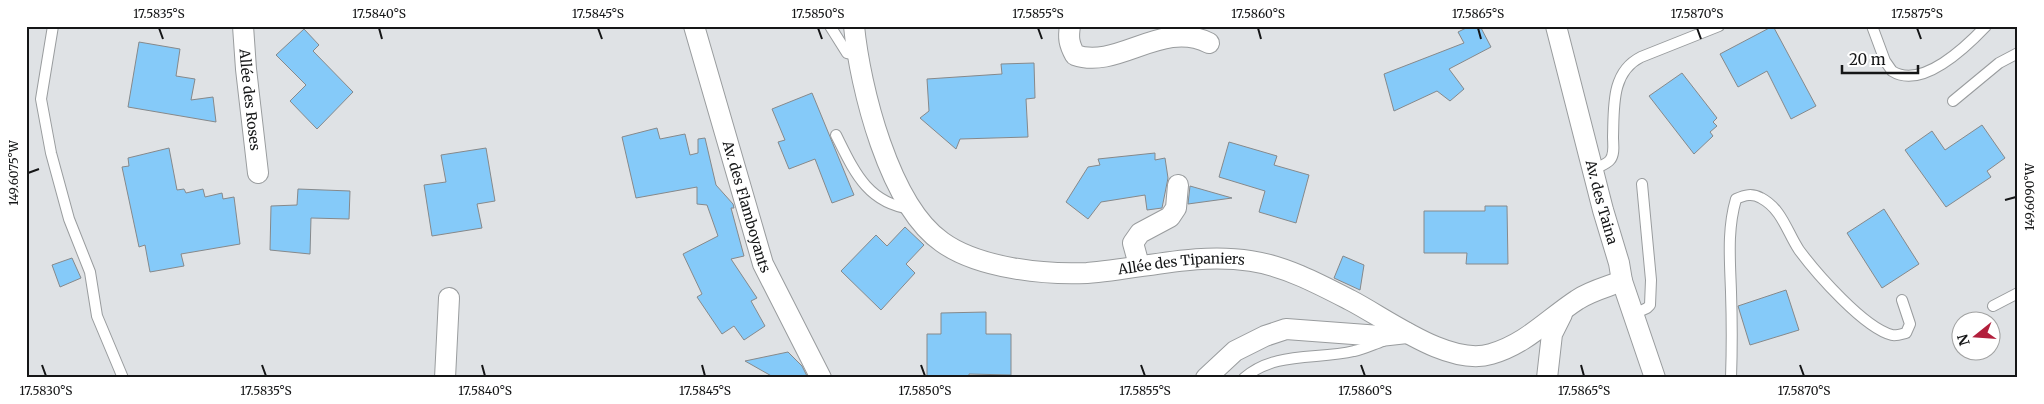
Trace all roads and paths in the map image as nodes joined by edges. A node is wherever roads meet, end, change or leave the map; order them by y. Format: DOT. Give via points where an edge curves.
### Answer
graph roads {
  1 [pos="53,26"];
  2 [pos="243,26"];
  3 [pos="694,26"];
  4 [pos="830,26"];
  5 [pos="854,26"];
  6 [pos="1070,26"];
  7 [pos="1556,26"];
  8 [pos="1718,26"];
  9 [pos="1872,26"];
  10 [pos="1986,26"];
  11 [pos="1209,43"];
  12 [pos="2018,53"];
  13 [pos="857,55"];
  14 [pos="1953,102"];
  15 [pos="836,135"];
  16 [pos="1593,170"];
  17 [pos="258,173"];
  18 [pos="1642,184"];
  19 [pos="1178,185"];
  20 [pos="913,210"];
  21 [pos="1139,265"];
  22 [pos="1622,281"];
  23 [pos="2018,294"];
  24 [pos="449,298"];
  25 [pos="1902,300"];
  26 [pos="1993,306"];
  27 [pos="1562,312"];
  28 [pos="1634,314"];
  29 [pos="1407,333"];
  30 [pos="123,378"];
  31 [pos="445,378"];
  32 [pos="820,378"];
  33 [pos="1206,378"];
  34 [pos="1244,378"];
  35 [pos="1547,378"];
  36 [pos="1655,378"];
  37 [pos="1731,378"];
  1 -- 30 [label="lane" via="41,99 51,153 68,219 90,272 97,316"];
  2 -- 17 [label="street, Allée des Roses"];
  3 -- 32 [label="street, Av. des Flamboyants" via="764,264"];
  4 -- 13 [label="lane" via="847,54"];
  5 -- 13 [label="street, Allée des Tipaniers"];
  6 -- 11 [label="street" via="1068,38 1075,55 1087,59 1176,36 1200,38"];
  7 -- 16 [label="street, Av. des Taina"];
  8 -- 16 [label="lane" via="1640,57 1620,73 1613,115 1613,154 1609,161"];
  9 -- 10 [label="lane" via="1892,71 1910,76 1927,72 1947,61"];
  12 -- 14 [label="lane" via="1999,63"];
  13 -- 20 [label="street, Allée des Tipaniers" via="876,132 895,178"];
  15 -- 20 [label="lane" via="858,179 893,207"];
  16 -- 22 [label="street, Av. des Taina"];
  18 -- 28 [label="lane" via="1650,305"];
  19 -- 21 [label="street" via="1176,208 1170,217 1140,233 1133,243"];
  20 -- 21 [label="street, Allée des Tipaniers" via="941,242 962,253 1003,266 1042,272 1088,273"];
  21 -- 29 [label="street, Allée des Tipaniers" via="1198,258 1254,261 1308,280"];
  22 -- 27 [label="street, Allée des Tipaniers" via="1577,300"];
  22 -- 28 [label="street, Av. des Taina"];
  23 -- 26 [label="lane"];
  24 -- 31 [label="street"];
  25 -- 37 [label="lane" via="1910,324 1906,333 1893,336 1874,328 1825,282 1798,249 1776,210 1761,197 1742,196 1736,199 1731,217 1729,245"];
  27 -- 29 [label="street, Allée des Tipaniers" via="1523,341 1476,358 1442,349"];
  27 -- 35 [label="street" via="1552,334"];
  28 -- 36 [label="street, Av. des Taina"];
  29 -- 33 [label="street" via="1370,336 1286,329 1235,351"];
  29 -- 34 [label="lane" via="1354,351 1278,361 1260,367"];
}
